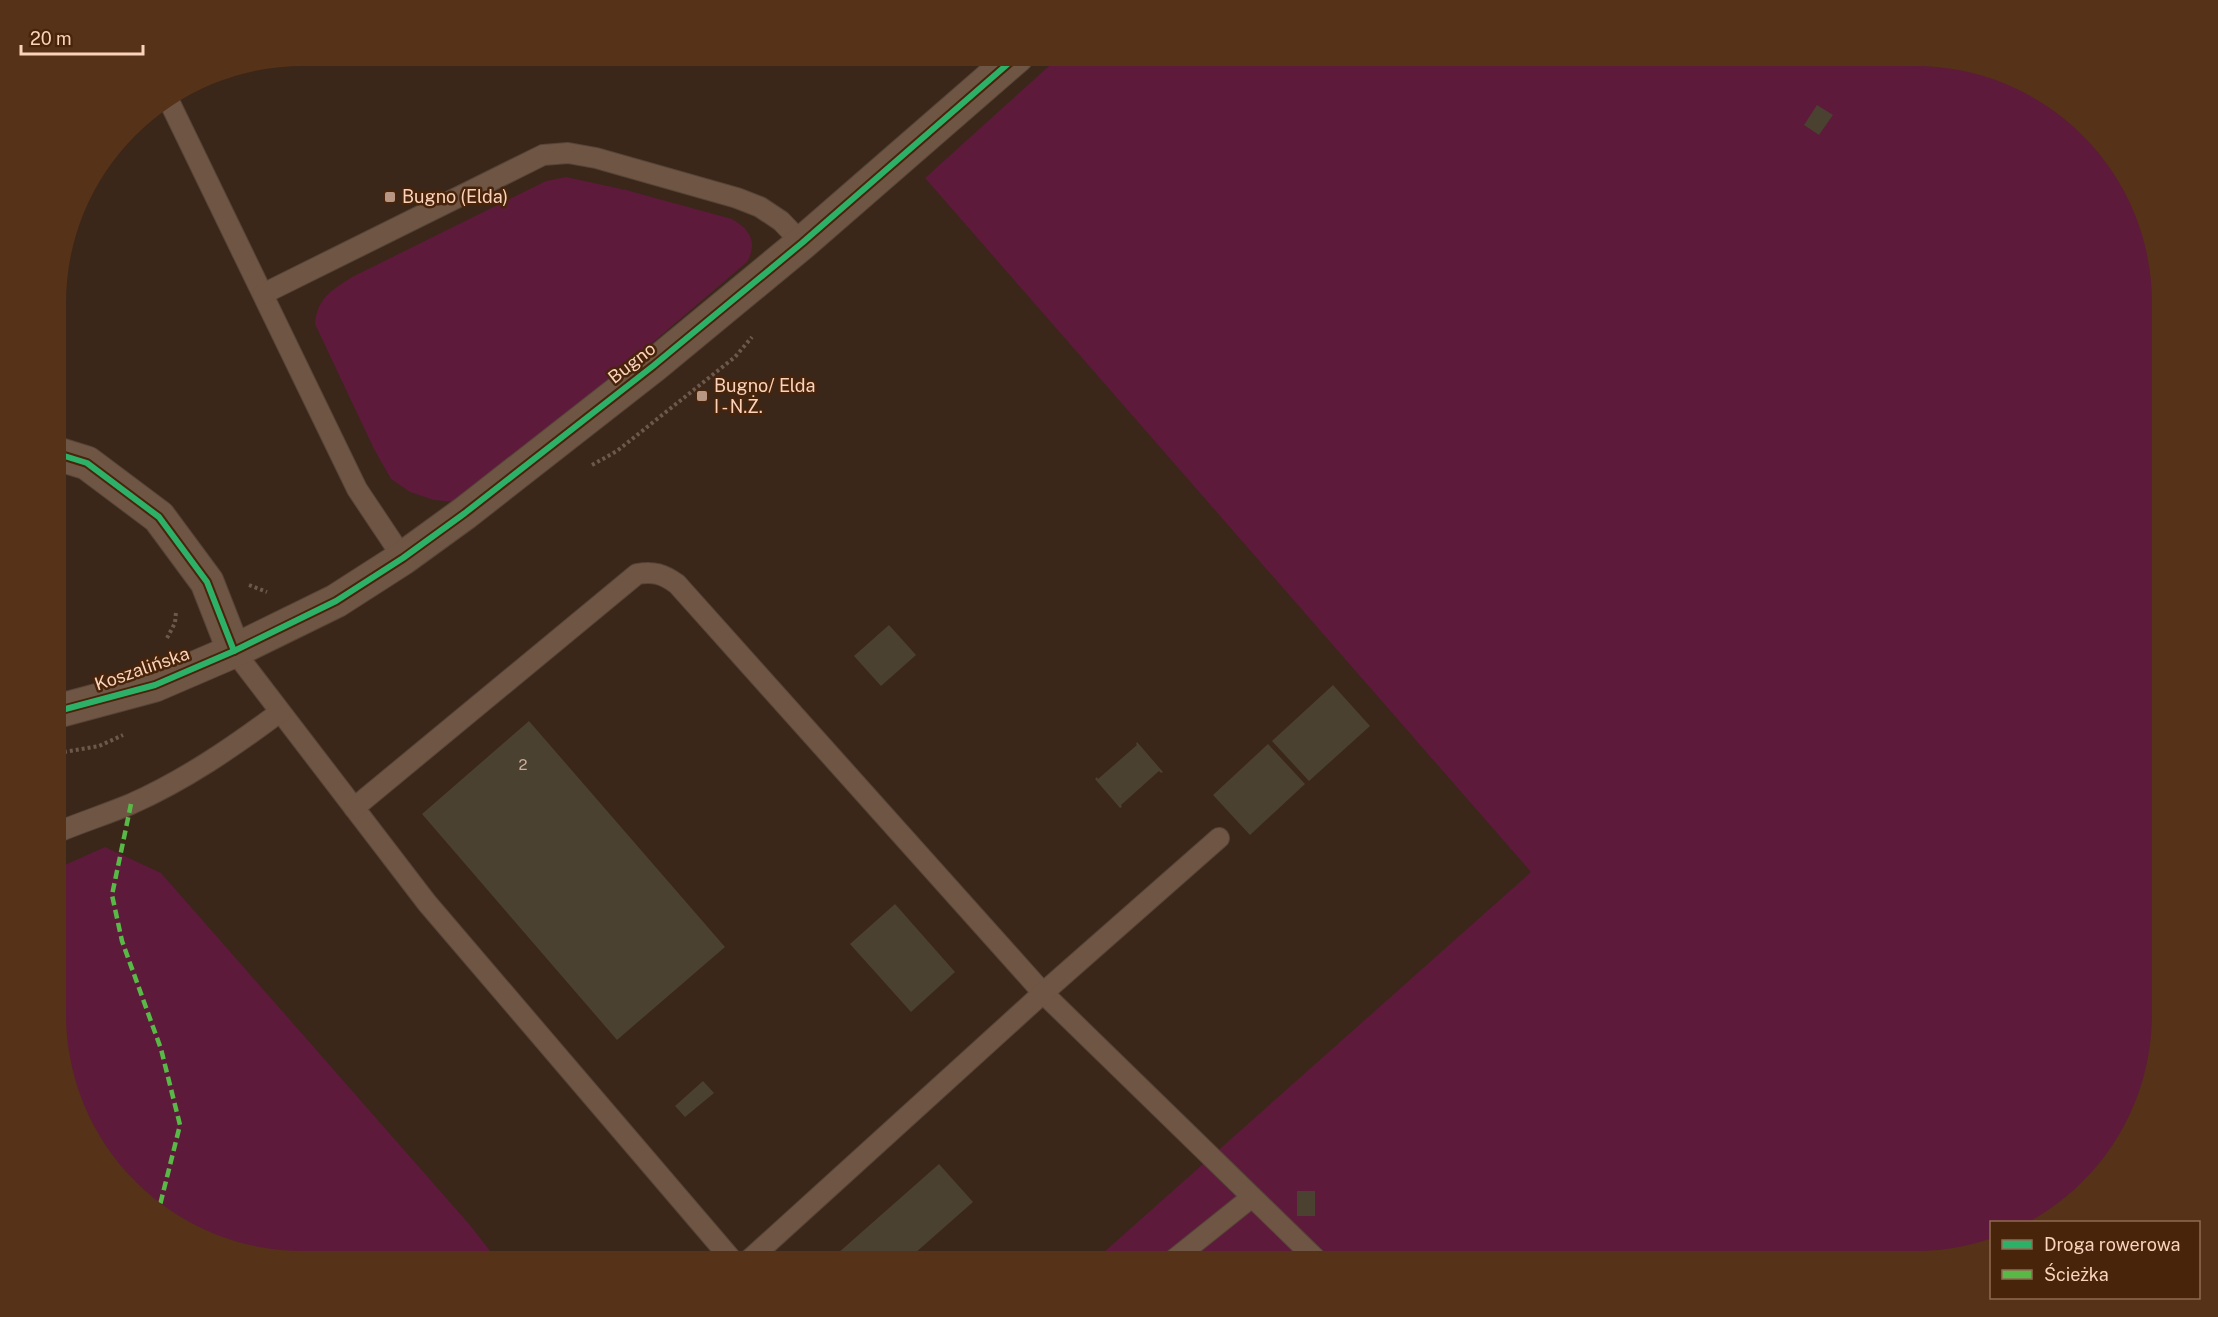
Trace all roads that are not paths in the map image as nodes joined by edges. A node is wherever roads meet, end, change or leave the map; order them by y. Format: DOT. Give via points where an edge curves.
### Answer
graph roads {
  1 [pos="1006,66"];
  2 [pos="171,106"];
  3 [pos="802,243"];
  4 [pos="263,294"];
  5 [pos="66,456"];
  6 [pos="403,558"];
  7 [pos="234,651"];
  8 [pos="66,709"];
  9 [pos="280,712"];
  10 [pos="354,808"];
  11 [pos="66,829"];
  12 [pos="1220,838"];
  13 [pos="1043,993"];
  14 [pos="1252,1197"];
  15 [pos="724,1251"];
  16 [pos="759,1251"];
  17 [pos="1184,1251"];
  18 [pos="1308,1251"];
  1 -- 3 [label="street, Bugno"];
  2 -- 4 [label="lane"];
  3 -- 4 [label="lane" via="781,221 737,198 596,158 568,153 543,155"];
  3 -- 6 [label="street, Bugno" via="653,366"];
  4 -- 6 [label="lane" via="357,489"];
  5 -- 7 [label="street" via="87,463 159,517 207,582"];
  6 -- 7 [label="street, Bugno" via="336,601"];
  7 -- 8 [label="street, Koszalińska" via="155,685"];
  7 -- 9 [label="lane"];
  9 -- 10 [label="lane"];
  9 -- 11 [label="lane" via="192,772 131,804"];
  10 -- 13 [label="lane" via="637,574 650,571 677,584"];
  10 -- 15 [label="lane" via="427,903"];
  12 -- 13 [label="lane"];
  13 -- 14 [label="lane"];
  13 -- 16 [label="lane"];
  14 -- 17 [label="lane"];
  14 -- 18 [label="lane"];
}
